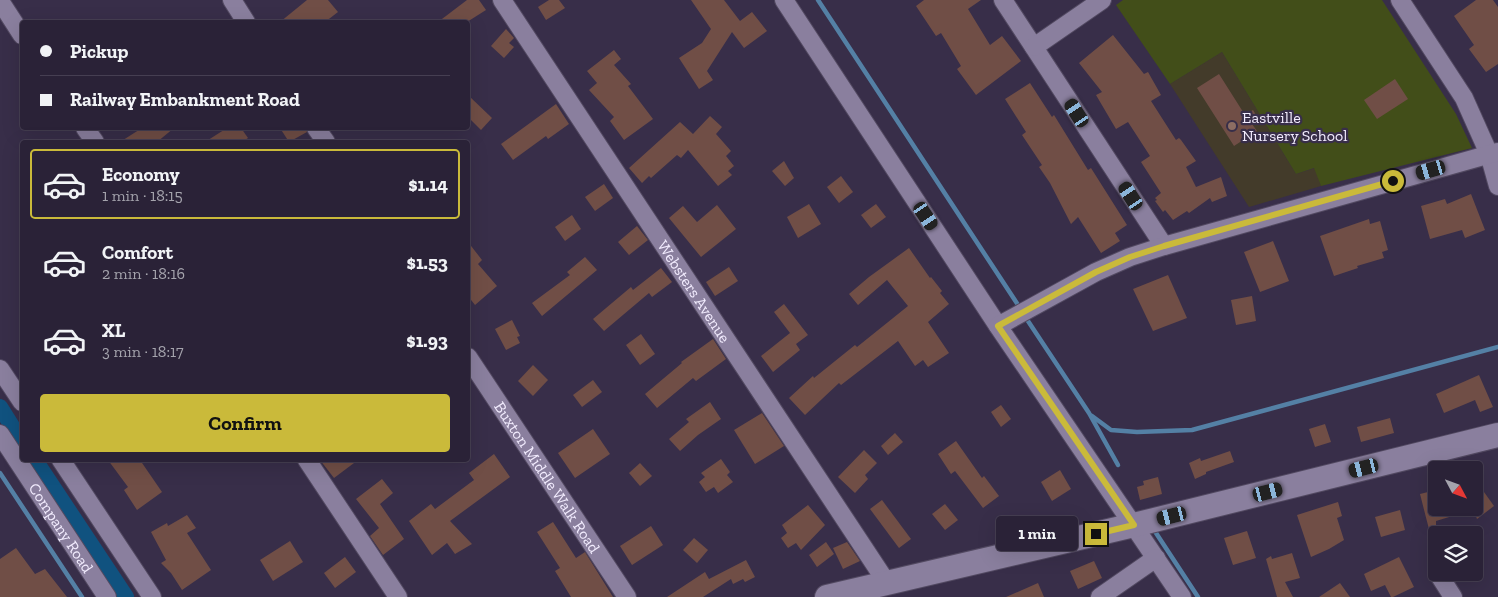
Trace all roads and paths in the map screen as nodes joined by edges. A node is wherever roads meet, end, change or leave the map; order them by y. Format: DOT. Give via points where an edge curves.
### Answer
graph roads {
  1 [pos="232,0"];
  2 [pos="502,0"];
  3 [pos="784,0"];
  4 [pos="1003,0"];
  5 [pos="1102,0"];
  6 [pos="1400,0"];
  7 [pos="0,1"];
  8 [pos="245,20"];
  9 [pos="20,32"];
  10 [pos="1034,47"];
  11 [pos="1493,153"];
  12 [pos="1498,186"];
  13 [pos="1164,246"];
  14 [pos="1002,323"];
  15 [pos="470,359"];
  16 [pos="0,369"];
  17 [pos="20,399"];
  18 [pos="0,434"];
  19 [pos="1498,435"];
  20 [pos="62,462"];
  21 [pos="308,462"];
  22 [pos="1134,525"];
  23 [pos="1156,558"];
  24 [pos="1442,581"];
  25 [pos="887,583"];
  26 [pos="107,597"];
  27 [pos="152,597"];
  28 [pos="398,597"];
  29 [pos="627,597"];
  30 [pos="828,597"];
  31 [pos="1100,597"];
  32 [pos="1182,597"];
  33 [pos="1453,597"];
  1 -- 8 [label="street"];
  2 -- 25 [label="street, Websters Avenue"];
  3 -- 14 [label="street"];
  4 -- 10 [label="street"];
  5 -- 10 [label="street"];
  6 -- 11 [label="street" via="1464,98"];
  7 -- 9 [label="street"];
  10 -- 13 [label="street"];
  11 -- 12 [label="street"];
  11 -- 13 [label="street"];
  13 -- 14 [label="street" via="1096,272"];
  14 -- 22 [label="street"];
  15 -- 29 [label="street, Buxton Middle Walk Road"];
  16 -- 17 [label="street"];
  18 -- 26 [label="street, Company Road"];
  19 -- 22 [label="main road"];
  20 -- 27 [label="street"];
  21 -- 28 [label="street"];
  22 -- 23 [label="street"];
  22 -- 25 [label="main road"];
  23 -- 31 [label="street"];
  23 -- 32 [label="street"];
  24 -- 33 [label="street"];
  25 -- 30 [label="main road"];
}
